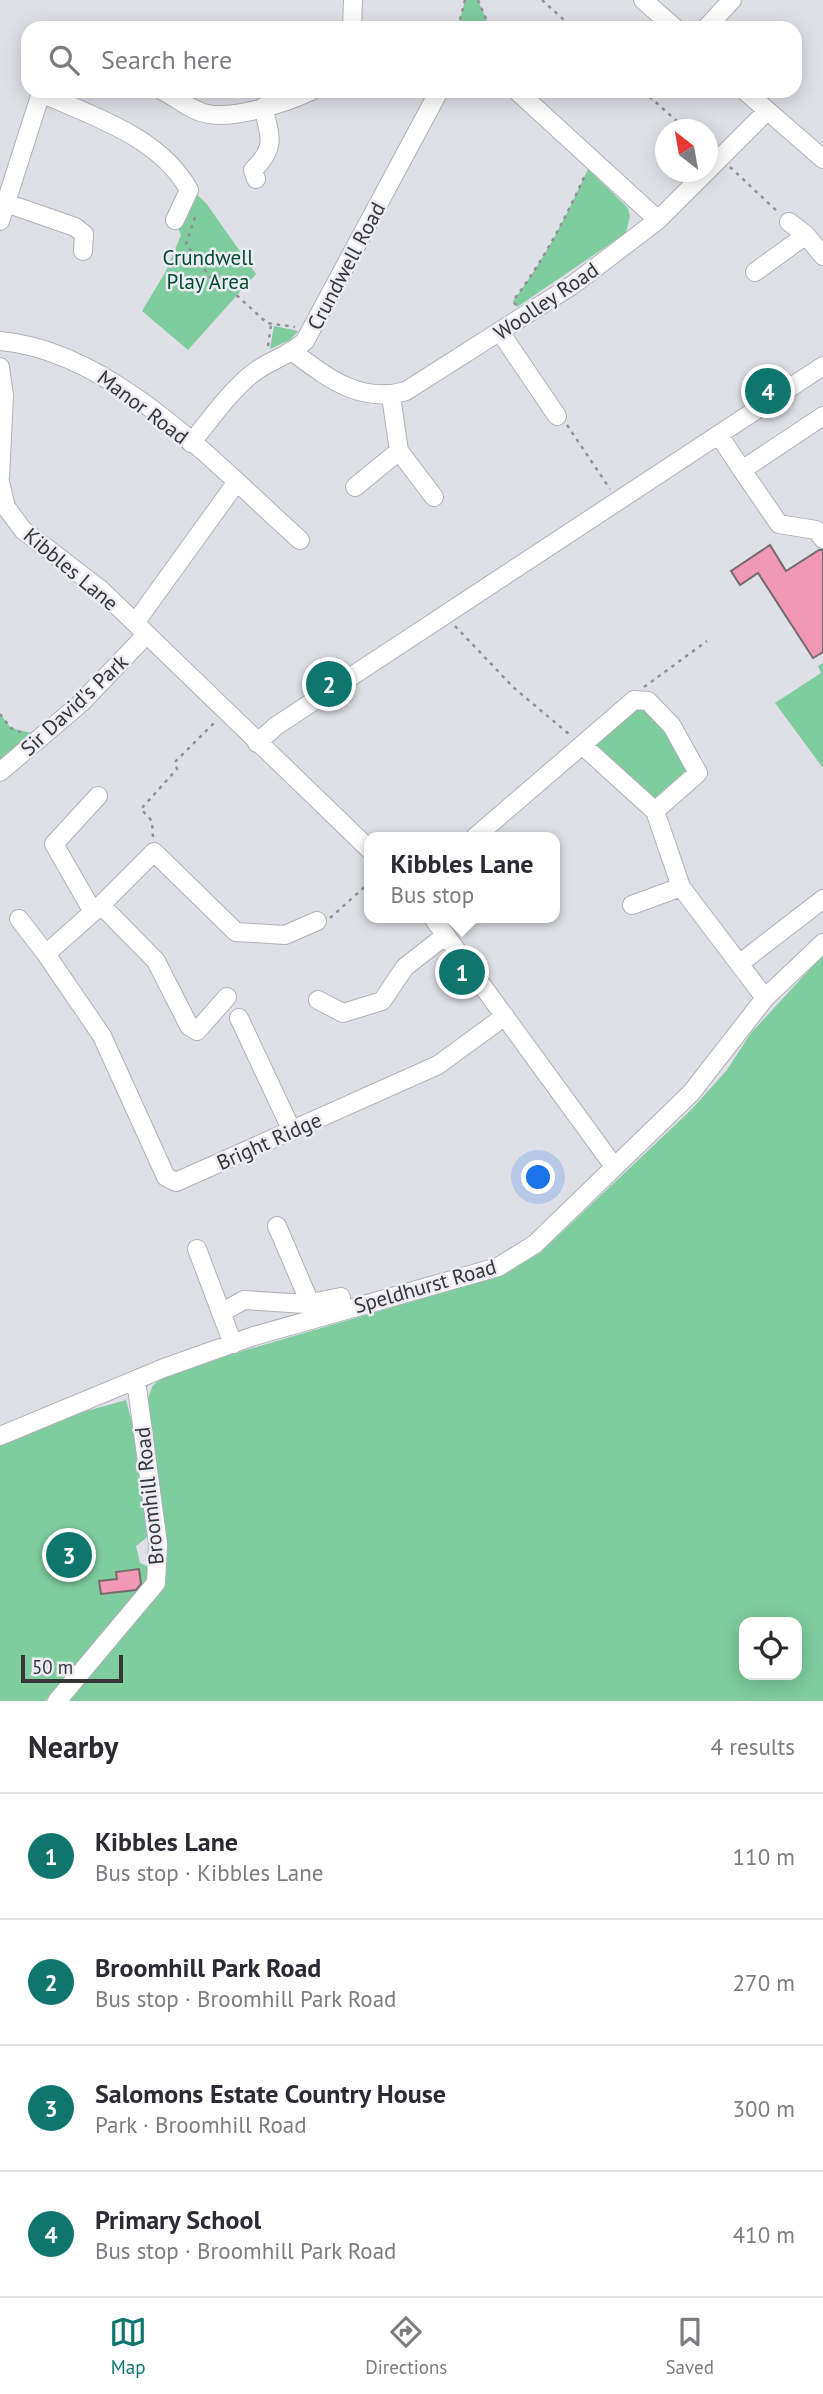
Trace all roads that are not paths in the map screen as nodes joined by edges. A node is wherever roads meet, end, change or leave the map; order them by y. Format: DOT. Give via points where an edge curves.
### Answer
graph roads {
  1 [pos="353,0"];
  2 [pos="643,0"];
  3 [pos="732,0"];
  4 [pos="352,21"];
  5 [pos="667,21"];
  6 [pos="712,21"];
  7 [pos="39,98"];
  8 [pos="52,98"];
  9 [pos="174,98"];
  10 [pos="296,98"];
  11 [pos="435,98"];
  12 [pos="525,98"];
  13 [pos="753,98"];
  14 [pos="263,107"];
  15 [pos="767,111"];
  16 [pos="823,159"];
  17 [pos="256,179"];
  18 [pos="3,212"];
  19 [pos="175,220"];
  20 [pos="658,220"];
  21 [pos="789,222"];
  22 [pos="806,234"];
  23 [pos="83,251"];
  24 [pos="823,256"];
  25 [pos="755,271"];
  26 [pos="500,332"];
  27 [pos="0,341"];
  28 [pos="293,352"];
  29 [pos="823,366"];
  30 [pos="0,367"];
  31 [pos="391,396"];
  32 [pos="557,416"];
  33 [pos="823,416"];
  34 [pos="719,435"];
  35 [pos="191,443"];
  36 [pos="399,451"];
  37 [pos="743,470"];
  38 [pos="0,477"];
  39 [pos="0,482"];
  40 [pos="236,482"];
  41 [pos="355,487"];
  42 [pos="434,496"];
  43 [pos="823,539"];
  44 [pos="300,540"];
  45 [pos="140,629"];
  46 [pos="257,743"];
  47 [pos="582,746"];
  48 [pos="0,772"];
  49 [pos="98,796"];
  50 [pos="655,811"];
  51 [pos="481,832"];
  52 [pos="364,844"];
  53 [pos="681,887"];
  54 [pos="823,899"];
  55 [pos="632,905"];
  56 [pos="97,909"];
  57 [pos="19,919"];
  58 [pos="317,921"];
  59 [pos="437,923"];
  60 [pos="446,935"];
  61 [pos="823,943"];
  62 [pos="46,954"];
  63 [pos="739,964"];
  64 [pos="227,997"];
  65 [pos="765,998"];
  66 [pos="318,1000"];
  67 [pos="505,1016"];
  68 [pos="239,1018"];
  69 [pos="292,1131"];
  70 [pos="613,1165"];
  71 [pos="277,1226"];
  72 [pos="197,1249"];
  73 [pos="341,1297"];
  74 [pos="310,1303"];
  75 [pos="221,1313"];
  76 [pos="233,1344"];
  77 [pos="136,1380"];
  78 [pos="0,1436"];
  79 [pos="57,1701"];
  1 -- 4 [label="street"];
  2 -- 5 [label="street"];
  3 -- 6 [label="street"];
  7 -- 18 [label="street"];
  8 -- 19 [label="street" via="161,153 189,190"];
  9 -- 14 [label="street" via="209,115"];
  10 -- 14 [label="street"];
  11 -- 28 [label="street, Crundwell Road" via="312,331"];
  12 -- 20 [label="street"];
  13 -- 15 [label="street"];
  14 -- 17 [label="street" via="271,141 268,156 253,170"];
  15 -- 16 [label="street"];
  15 -- 20 [label="street, Woolley Road"];
  18 -- 23 [label="street" via="75,227 84,234"];
  20 -- 26 [label="street, Woolley Road" via="574,284"];
  21 -- 22 [label="street"];
  22 -- 24 [label="street"];
  22 -- 25 [label="street"];
  26 -- 31 [label="street, Woolley Road"];
  26 -- 32 [label="street"];
  27 -- 35 [label="street, Manor Road" via="45,349 94,369"];
  28 -- 31 [label="street" via="332,381 360,394"];
  28 -- 35 [label="street, Crundwell Road" via="240,384"];
  29 -- 34 [label="street"];
  30 -- 38 [label="street" via="4,395"];
  31 -- 36 [label="street"];
  33 -- 37 [label="street"];
  34 -- 37 [label="street"];
  34 -- 46 [label="street" via="275,726"];
  35 -- 40 [label="street, Manor Road"];
  36 -- 41 [label="street"];
  36 -- 42 [label="street"];
  37 -- 43 [label="street" via="779,524 816,530"];
  39 -- 45 [label="street, Kibbles Lane" via="6,507 23,530 101,590"];
  40 -- 44 [label="street, Manor Road"];
  40 -- 45 [label="street"];
  45 -- 46 [label="street, Kibbles Lane"];
  45 -- 48 [label="street, Sir David's Park" via="81,703"];
  46 -- 52 [label="street, Kibbles Lane"];
  47 -- 50 [label="street"];
  47 -- 50 [label="street" via="634,700 648,701 673,726 698,773"];
  47 -- 51 [label="street"];
  49 -- 56 [label="street" via="54,844"];
  50 -- 53 [label="street"];
  53 -- 55 [label="street"];
  53 -- 63 [label="street"];
  54 -- 63 [label="street"];
  56 -- 58 [label="street" via="154,852 236,932 285,935"];
  56 -- 62 [label="street"];
  56 -- 64 [label="street" via="156,961 189,1026 197,1031"];
  57 -- 62 [label="street"];
  59 -- 60 [label="street"];
  60 -- 66 [label="street" via="405,967 382,1001 343,1013"];
  60 -- 67 [label="street"];
  61 -- 65 [label="street, Speldhurst Road"];
  62 -- 69 [label="street, Bright Ridge" via="102,1036 166,1177 176,1182"];
  63 -- 65 [label="street"];
  65 -- 70 [label="street, Speldhurst Road" via="691,1093"];
  67 -- 69 [label="street, Bright Ridge" via="438,1065"];
  67 -- 70 [label="street"];
  68 -- 69 [label="street"];
  70 -- 76 [label="street, Speldhurst Road" via="535,1244 498,1267"];
  71 -- 74 [label="street"];
  72 -- 75 [label="street"];
  73 -- 74 [label="street"];
  74 -- 75 [label="street" via="244,1300"];
  75 -- 76 [label="street"];
  76 -- 77 [label="street, Speldhurst Road"];
  77 -- 78 [label="street, Speldhurst Road"];
  77 -- 79 [label="street, Broomhill Road" via="158,1544 156,1583"];
}
